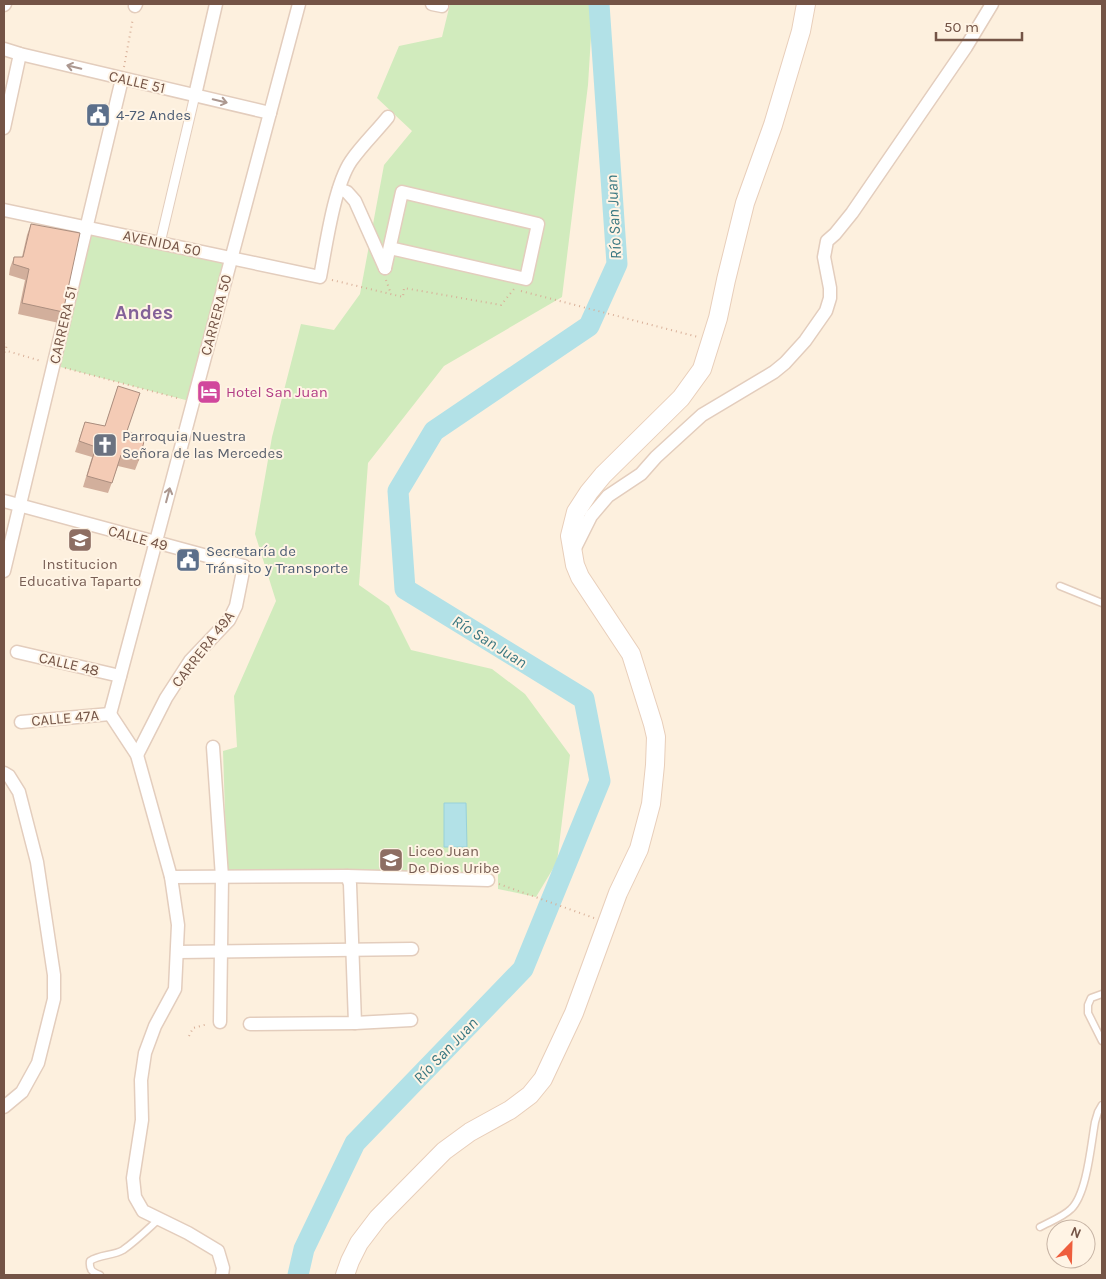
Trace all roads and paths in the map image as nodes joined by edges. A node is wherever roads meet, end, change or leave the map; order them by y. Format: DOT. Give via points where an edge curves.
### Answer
graph roads {
  1 [pos="216,4"];
  2 [pos="299,4"];
  3 [pos="806,4"];
  4 [pos="992,4"];
  5 [pos="136,5"];
  6 [pos="4,49"];
  7 [pos="20,54"];
  8 [pos="122,79"];
  9 [pos="195,95"];
  10 [pos="5,113"];
  11 [pos="270,113"];
  12 [pos="388,117"];
  13 [pos="4,128"];
  14 [pos="339,189"];
  15 [pos="4,210"];
  16 [pos="86,227"];
  17 [pos="160,243"];
  18 [pos="390,248"];
  19 [pos="231,258"];
  20 [pos="385,268"];
  21 [pos="320,277"];
  22 [pos="518,282"];
  23 [pos="391,294"];
  24 [pos="711,341"];
  25 [pos="4,344"];
  26 [pos="4,350"];
  27 [pos="4,354"];
  28 [pos="53,365"];
  29 [pos="193,402"];
  30 [pos="4,501"];
  31 [pos="20,505"];
  32 [pos="156,542"];
  33 [pos="573,552"];
  34 [pos="244,566"];
  35 [pos="4,571"];
  36 [pos="1060,586"];
  37 [pos="1102,602"];
  38 [pos="17,652"];
  39 [pos="120,676"];
  40 [pos="110,714"];
  41 [pos="21,722"];
  42 [pos="212,747"];
  43 [pos="136,755"];
  44 [pos="4,773"];
  45 [pos="347,876"];
  46 [pos="222,877"];
  47 [pos="171,878"];
  48 [pos="488,880"];
  49 [pos="510,888"];
  50 [pos="591,917"];
  51 [pos="412,949"];
  52 [pos="353,950"];
  53 [pos="220,951"];
  54 [pos="178,952"];
  55 [pos="1102,994"];
  56 [pos="412,1020"];
  57 [pos="220,1022"];
  58 [pos="355,1023"];
  59 [pos="250,1024"];
  60 [pos="1102,1041"];
  61 [pos="1102,1105"];
  62 [pos="4,1107"];
  63 [pos="159,1219"];
  64 [pos="1040,1227"];
  65 [pos="100,1275"];
  66 [pos="222,1275"];
  67 [pos="345,1275"];
  1 -- 9 [label="street"];
  2 -- 11 [label="street, CARRERA 50"];
  3 -- 24 [label="main road" via="773,125 745,204"];
  4 -- 33 [label="street" via="863,197 827,241 824,257 830,298 826,311 805,341 774,372 702,415 641,474 599,504"];
  5 -- 8 [label="path"];
  6 -- 7 [label="street, CALLE 51"];
  8 -- 7 [label="street, CALLE 51, one-way"];
  7 -- 10 [label="street"];
  8 -- 9 [label="street, CALLE 51"];
  8 -- 16 [label="street, CARRERA 51"];
  9 -- 11 [label="street, CALLE 51, one-way"];
  9 -- 17 [label="street"];
  10 -- 13 [label="street"];
  11 -- 19 [label="street, CARRERA 50"];
  12 -- 14 [label="street" via="351,161"];
  14 -- 20 [label="street" via="348,192 355,201"];
  14 -- 21 [label="street"];
  15 -- 16 [label="street, AVENIDA 50"];
  16 -- 17 [label="street, AVENIDA 50"];
  16 -- 28 [label="street, CARRERA 51"];
  17 -- 19 [label="street, AVENIDA 50"];
  18 -- 20 [label="street"];
  18 -- 22 [label="street"];
  18 -- 22 [label="street" via="402,192 538,224"];
  19 -- 21 [label="street, AVENIDA 50"];
  19 -- 29 [label="street, CARRERA 50"];
  20 -- 23 [label="path" via="384,276"];
  21 -- 23 [label="path"];
  22 -- 23 [label="path" via="501,305 404,288 403,297"];
  22 -- 24 [label="path" via="554,300"];
  24 -- 33 [label="main road" via="702,369 681,398 589,492 576,512 570,536"];
  25 -- 26 [label="path" via="7,345"];
  26 -- 27 [label="path"];
  26 -- 28 [label="path"];
  28 -- 29 [label="path"];
  28 -- 31 [label="street, CARRERA 51"];
  32 -- 29 [label="street, CARRERA 50, one-way"];
  30 -- 31 [label="street, CALLE 49"];
  31 -- 32 [label="street, CALLE 49"];
  31 -- 35 [label="street, CARRERA 51"];
  32 -- 34 [label="street, CALLE 49"];
  32 -- 39 [label="street, CARRERA 50"];
  33 -- 67 [label="main road" via="580,577 631,654 656,736 651,804 638,849 618,893 574,1013 543,1079 510,1110 444,1151 378,1218 359,1242"];
  34 -- 43 [label="street, CARRERA 49A" via="236,606 229,620 190,661"];
  36 -- 37 [label="lane"];
  38 -- 39 [label="street, CALLE 48"];
  39 -- 40 [label="street, CARRERA 50"];
  40 -- 41 [label="street, CALLE 47A"];
  40 -- 43 [label="street"];
  42 -- 46 [label="street"];
  43 -- 47 [label="street"];
  44 -- 62 [label="street" via="19,792 37,862 54,975 54,998 38,1063 22,1092"];
  45 -- 46 [label="street"];
  45 -- 48 [label="street"];
  45 -- 52 [label="street"];
  46 -- 47 [label="street"];
  46 -- 53 [label="street"];
  47 -- 54 [label="street" via="178,925"];
  49 -- 50 [label="path"];
  51 -- 52 [label="street"];
  52 -- 53 [label="street"];
  52 -- 58 [label="street"];
  53 -- 54 [label="street"];
  53 -- 57 [label="street"];
  54 -- 63 [label="street" via="175,989 145,1053 141,1080 142,1120 133,1178 135,1197 143,1211"];
  55 -- 60 [label="lane" via="1091,998 1088,1008"];
  56 -- 58 [label="street"];
  58 -- 59 [label="street"];
  61 -- 64 [label="lane" via="1095,1122 1079,1199 1071,1210"];
  63 -- 65 [label="lane" via="123,1250 90,1261 89,1267"];
  63 -- 66 [label="street" via="218,1251"];
}
